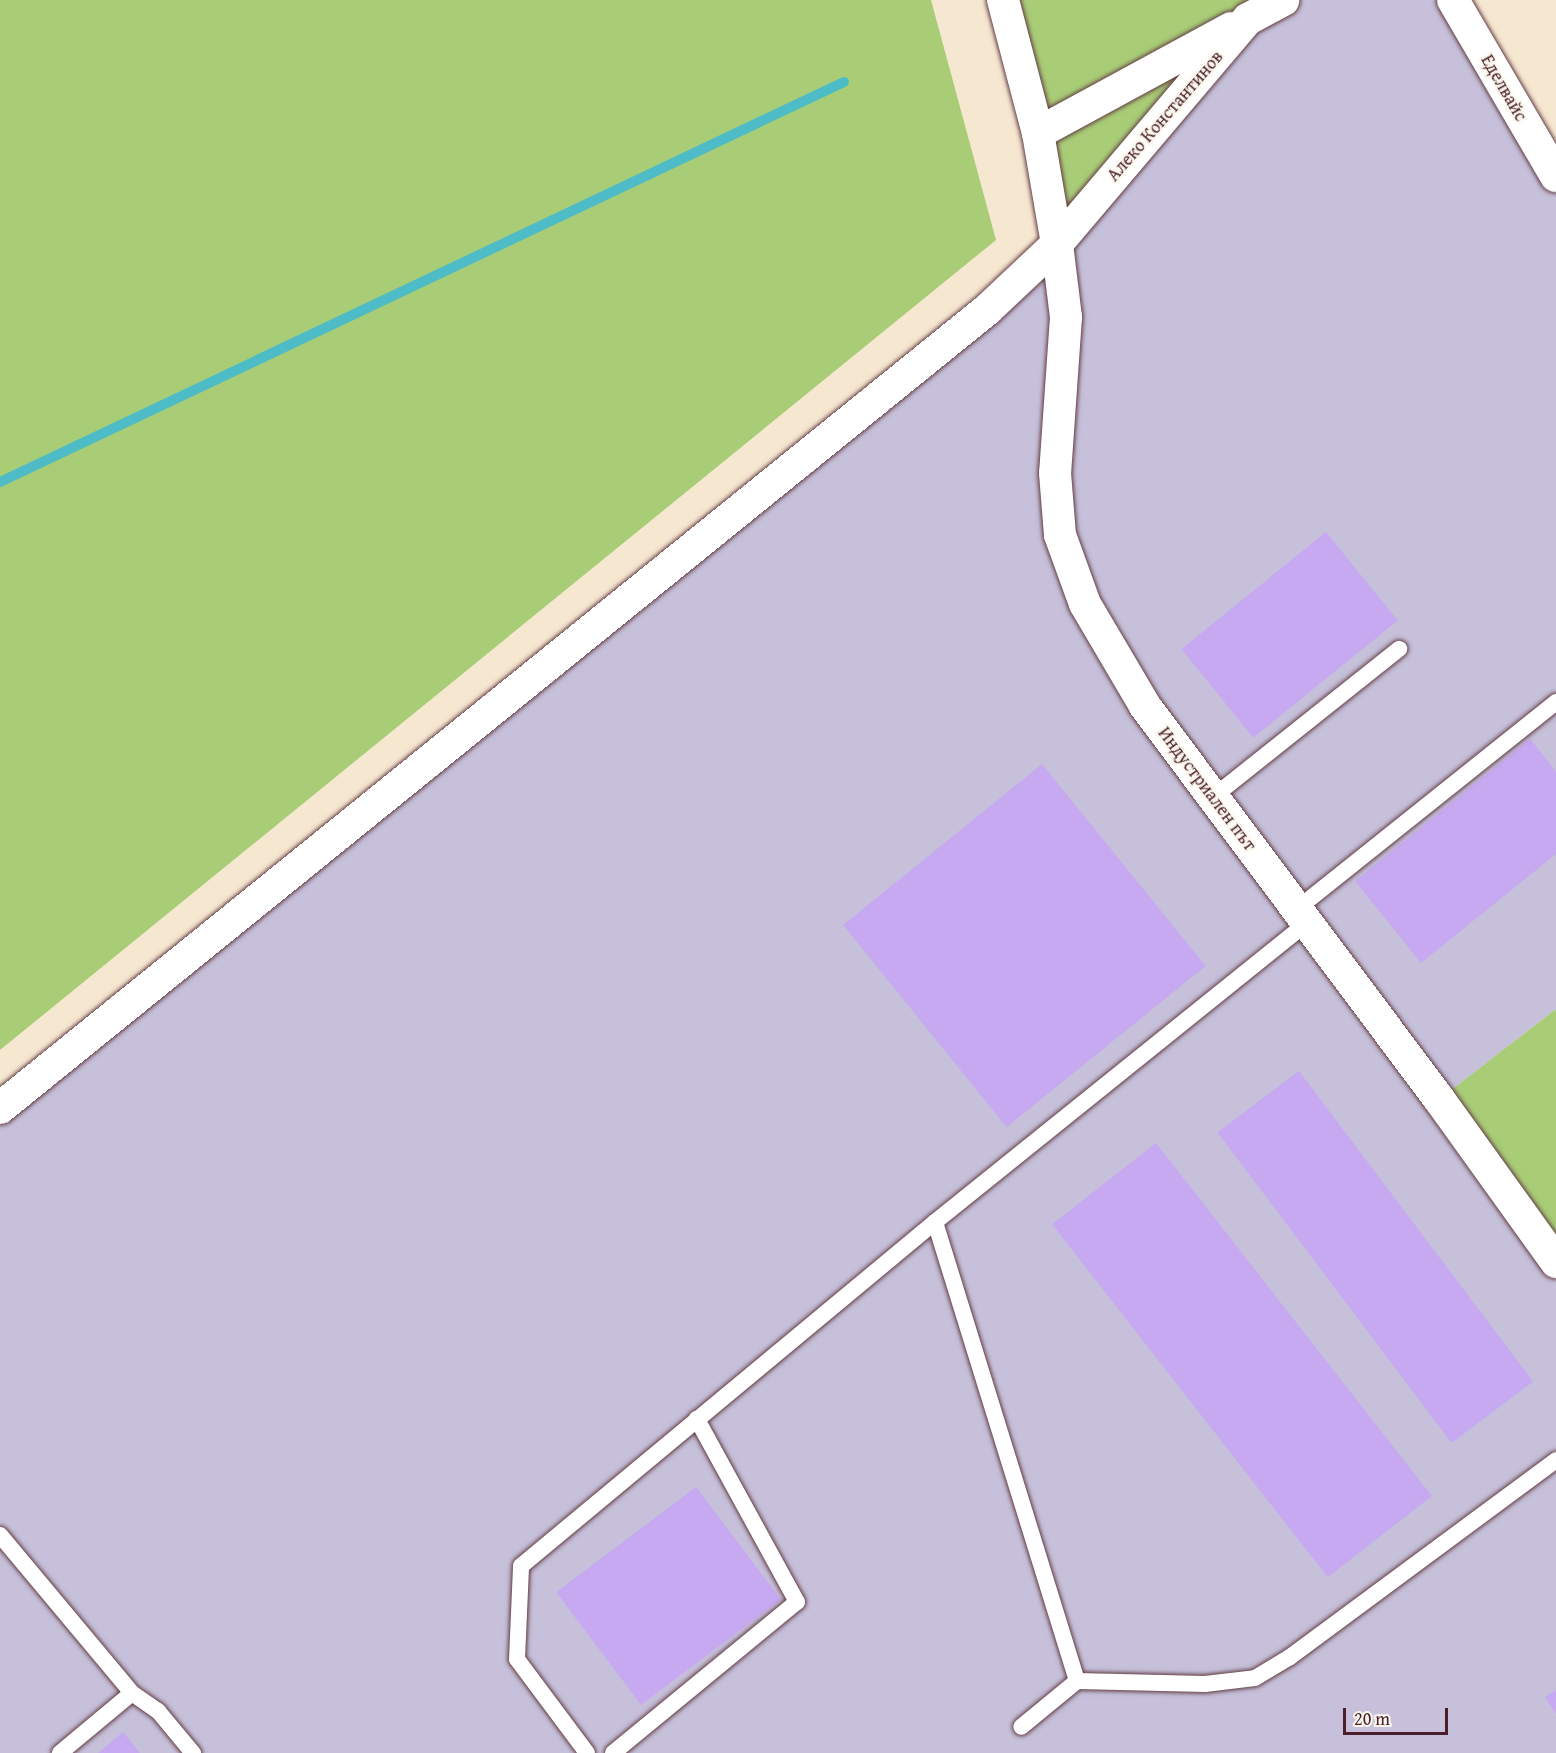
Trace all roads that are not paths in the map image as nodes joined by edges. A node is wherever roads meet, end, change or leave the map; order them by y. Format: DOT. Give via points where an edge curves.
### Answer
graph roads {
  1 [pos="1002,0"];
  2 [pos="1283,0"];
  3 [pos="1453,0"];
  4 [pos="1248,19"];
  5 [pos="1038,133"];
  6 [pos="1556,176"];
  7 [pos="1057,244"];
  8 [pos="1399,649"];
  9 [pos="1556,702"];
  10 [pos="1213,797"];
  11 [pos="1302,916"];
  12 [pos="0,1108"];
  13 [pos="935,1222"];
  14 [pos="1556,1262"];
  15 [pos="697,1419"];
  16 [pos="1556,1460"];
  17 [pos="0,1535"];
  18 [pos="1077,1681"];
  19 [pos="132,1693"];
  20 [pos="1021,1727"];
  21 [pos="60,1753"];
  22 [pos="193,1753"];
  23 [pos="586,1753"];
  24 [pos="613,1753"];
  1 -- 5 [label="street, Индустриален път"];
  2 -- 4 [label="street, Алеко Константинов"];
  3 -- 6 [label="street, Еделвайс"];
  4 -- 5 [label="street"];
  4 -- 7 [label="street, Алеко Константинов"];
  5 -- 7 [label="street, Индустриален път"];
  7 -- 10 [label="street, Индустриален път" via="1066,317 1055,473 1060,535 1085,604 1115,658 1145,706"];
  7 -- 12 [label="street, Алеко Константинов" via="987,310"];
  8 -- 10 [label="lane"];
  9 -- 11 [label="lane"];
  10 -- 11 [label="street, Индустриален път"];
  11 -- 13 [label="lane"];
  11 -- 14 [label="street, Индустриален път"];
  13 -- 15 [label="lane"];
  13 -- 18 [label="lane"];
  15 -- 23 [label="lane" via="521,1566 518,1659"];
  15 -- 24 [label="lane" via="797,1602"];
  16 -- 18 [label="lane" via="1290,1657 1255,1678 1205,1684"];
  17 -- 19 [label="lane"];
  18 -- 20 [label="lane"];
  19 -- 21 [label="lane"];
  19 -- 22 [label="lane" via="158,1711"];
}
